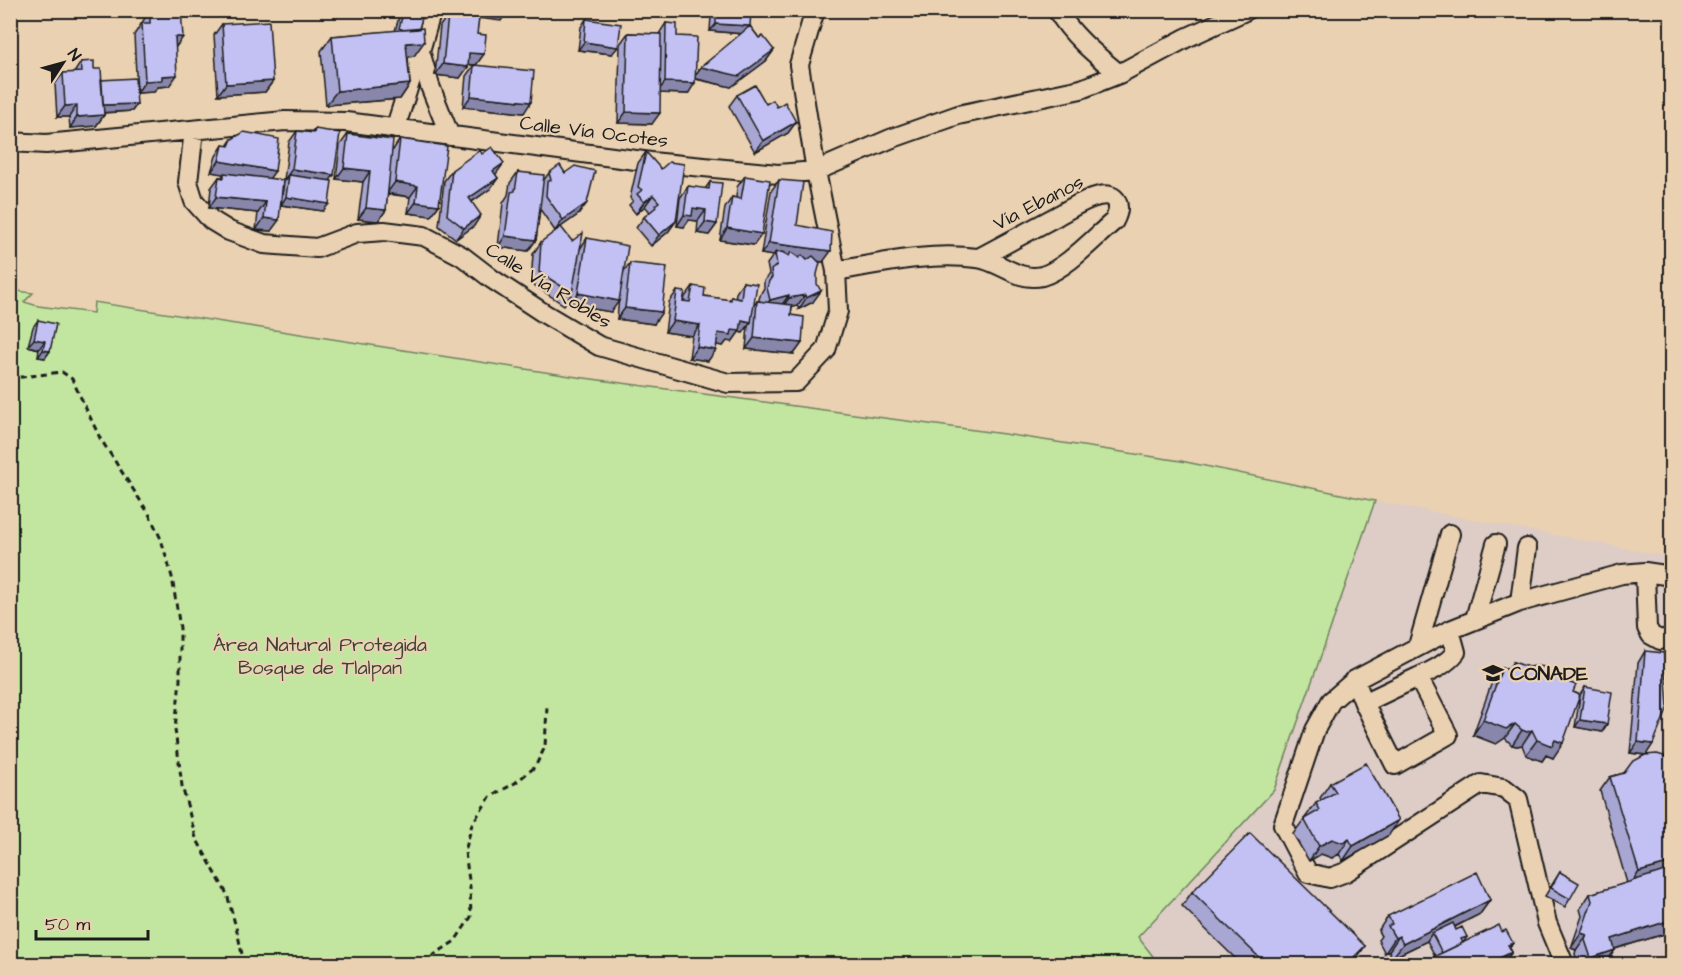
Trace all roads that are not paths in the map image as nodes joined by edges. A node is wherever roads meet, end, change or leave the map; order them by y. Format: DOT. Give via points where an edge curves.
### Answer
graph roads {
  1 [pos="432,10"];
  2 [pos="814,10"];
  3 [pos="1057,10"];
  4 [pos="1247,10"];
  5 [pos="420,51"];
  6 [pos="1119,74"];
  7 [pos="395,129"];
  8 [pos="194,130"];
  9 [pos="450,136"];
  10 [pos="10,142"];
  11 [pos="816,171"];
  12 [pos="979,258"];
  13 [pos="836,271"];
  14 [pos="1450,534"];
  15 [pos="1496,544"];
  16 [pos="1527,548"];
  17 [pos="1645,572"];
  18 [pos="1671,576"];
  19 [pos="1520,602"];
  20 [pos="1475,619"];
  21 [pos="1450,630"];
  22 [pos="1671,637"];
  23 [pos="1418,646"];
  24 [pos="1418,677"];
  25 [pos="1355,680"];
  26 [pos="1364,703"];
  27 [pos="1564,964"];
  1 -- 5 [label="street"];
  2 -- 11 [label="street, Calle Vía Robles" via="799,65"];
  3 -- 6 [label="street" via="1090,50"];
  4 -- 6 [label="street, Calle Vía Ocotes"];
  5 -- 7 [label="street"];
  5 -- 9 [label="street"];
  6 -- 11 [label="street, Calle Vía Ocotes" via="1081,89 958,115"];
  7 -- 8 [label="street, Calle Vía Ocotes" via="346,122 285,121"];
  7 -- 9 [label="street, Calle Vía Ocotes"];
  8 -- 10 [label="street, Calle Vía Ocotes" via="46,144"];
  8 -- 13 [label="street, Calle Vía Robles" via="188,182 194,201 211,220 229,231 264,244 317,248 357,233 384,231 424,236 462,256 599,346 728,383 796,382 826,350 838,311"];
  9 -- 11 [label="street, Calle Vía Ocotes" via="651,162 778,174"];
  11 -- 13 [label="street, Calle Vía Robles"];
  12 -- 12 [label="street, Vía Ebanos" via="1021,276 1039,277 1057,270 1114,221 1118,205 1108,195 1086,200"];
  12 -- 13 [label="street, Vía Ebanos" via="918,257"];
  14 -- 23 [label="street"];
  15 -- 20 [label="street"];
  16 -- 19 [label="street"];
  17 -- 18 [label="street"];
  17 -- 19 [label="street" via="1622,574"];
  17 -- 22 [label="street" via="1647,628 1660,640"];
  19 -- 20 [label="street"];
  20 -- 21 [label="street"];
  21 -- 23 [label="street"];
  21 -- 24 [label="street" via="1456,652 1451,659"];
  23 -- 25 [label="street"];
  24 -- 26 [label="street"];
  24 -- 26 [label="street" via="1448,735 1395,765"];
  25 -- 26 [label="street"];
  25 -- 27 [label="street" via="1331,701 1315,730 1283,825 1308,873 1330,878 1346,872 1481,784 1504,788 1518,800 1547,923"];
}
